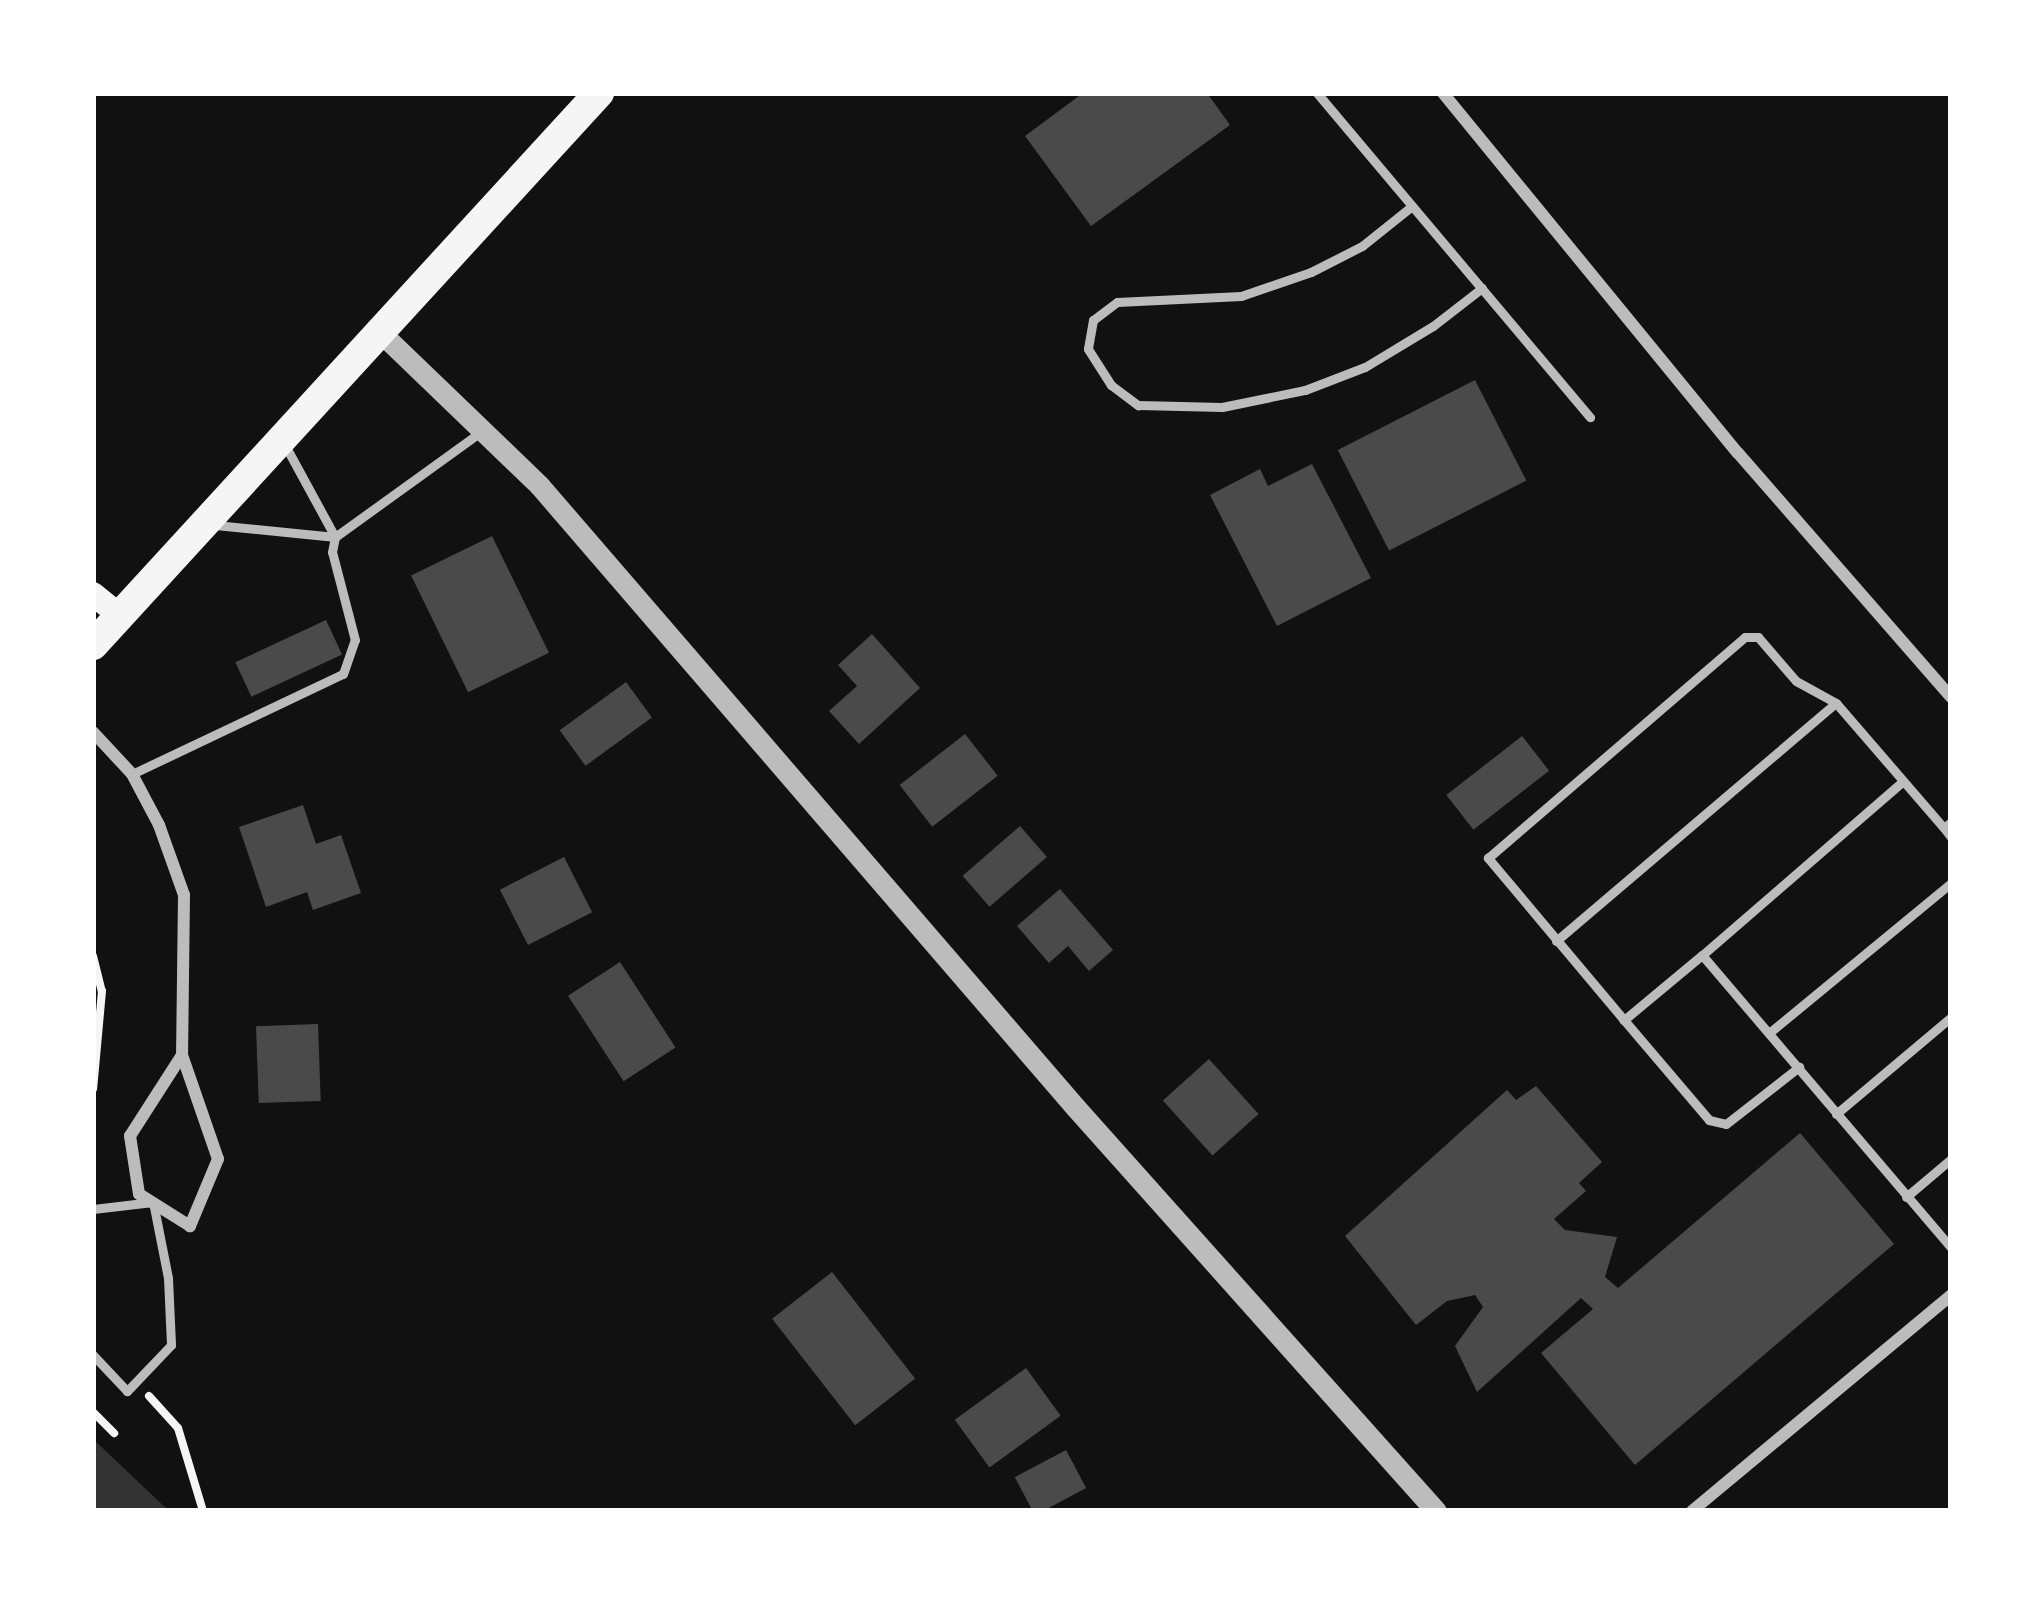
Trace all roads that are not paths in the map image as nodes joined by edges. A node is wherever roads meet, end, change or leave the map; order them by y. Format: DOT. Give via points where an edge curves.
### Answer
graph roads {
  1 [pos="599,93"];
  2 [pos="1317,93"];
  3 [pos="1443,93"];
  4 [pos="1412,206"];
  5 [pos="1482,288"];
  6 [pos="380,332"];
  7 [pos="1590,417"];
  8 [pos="483,431"];
  9 [pos="282,439"];
  10 [pos="204,524"];
  11 [pos="335,537"];
  12 [pos="93,594"];
  13 [pos="120,616"];
  14 [pos="93,645"];
  15 [pos="1951,697"];
  16 [pos="1836,704"];
  17 [pos="93,732"];
  18 [pos="132,774"];
  19 [pos="1902,782"];
  20 [pos="1949,829"];
  21 [pos="1951,883"];
  22 [pos="1556,941"];
  23 [pos="1702,955"];
  24 [pos="1951,1017"];
  25 [pos="1624,1020"];
  26 [pos="1768,1033"];
  27 [pos="182,1055"];
  28 [pos="1798,1067"];
  29 [pos="1837,1114"];
  30 [pos="1951,1159"];
  31 [pos="1906,1197"];
  32 [pos="153,1202"];
  33 [pos="93,1209"];
  34 [pos="1951,1249"];
  35 [pos="1951,1295"];
  36 [pos="93,1355"];
  37 [pos="1436,1511"];
  38 [pos="1692,1511"];
  1 -- 6 [label="main road"];
  2 -- 4 [label="lane"];
  3 -- 15 [label="street"];
  4 -- 5 [label="lane"];
  4 -- 5 [label="lane" via="1362,246 1241,296 1117,302 1093,320 1088,349 1111,385 1138,405 1222,407 1365,367"];
  5 -- 7 [label="lane"];
  6 -- 8 [label="street"];
  6 -- 9 [label="main road"];
  8 -- 11 [label="lane"];
  8 -- 37 [label="street" via="539,485"];
  9 -- 10 [label="main road"];
  9 -- 11 [label="lane"];
  10 -- 11 [label="lane"];
  10 -- 13 [label="main road"];
  11 -- 18 [label="lane" via="355,640 343,674"];
  12 -- 13 [label="main road"];
  13 -- 14 [label="main road"];
  16 -- 19 [label="lane"];
  16 -- 22 [label="lane"];
  16 -- 22 [label="lane" via="1796,681 1758,637 1745,637 1488,858"];
  17 -- 18 [label="street"];
  18 -- 27 [label="street" via="184,895"];
  19 -- 20 [label="lane"];
  19 -- 23 [label="lane"];
  21 -- 26 [label="lane"];
  22 -- 25 [label="lane"];
  23 -- 25 [label="lane"];
  23 -- 26 [label="lane"];
  24 -- 29 [label="lane"];
  25 -- 28 [label="lane" via="1716,1124 1737,1117"];
  26 -- 28 [label="lane"];
  27 -- 32 [label="street" via="130,1136 139,1194"];
  27 -- 32 [label="street" via="218,1160 190,1226"];
  28 -- 29 [label="lane"];
  29 -- 31 [label="lane"];
  30 -- 31 [label="lane"];
  31 -- 34 [label="lane"];
  32 -- 33 [label="lane"];
  32 -- 36 [label="lane" via="171,1346 127,1391"];
  35 -- 38 [label="street"];
}
